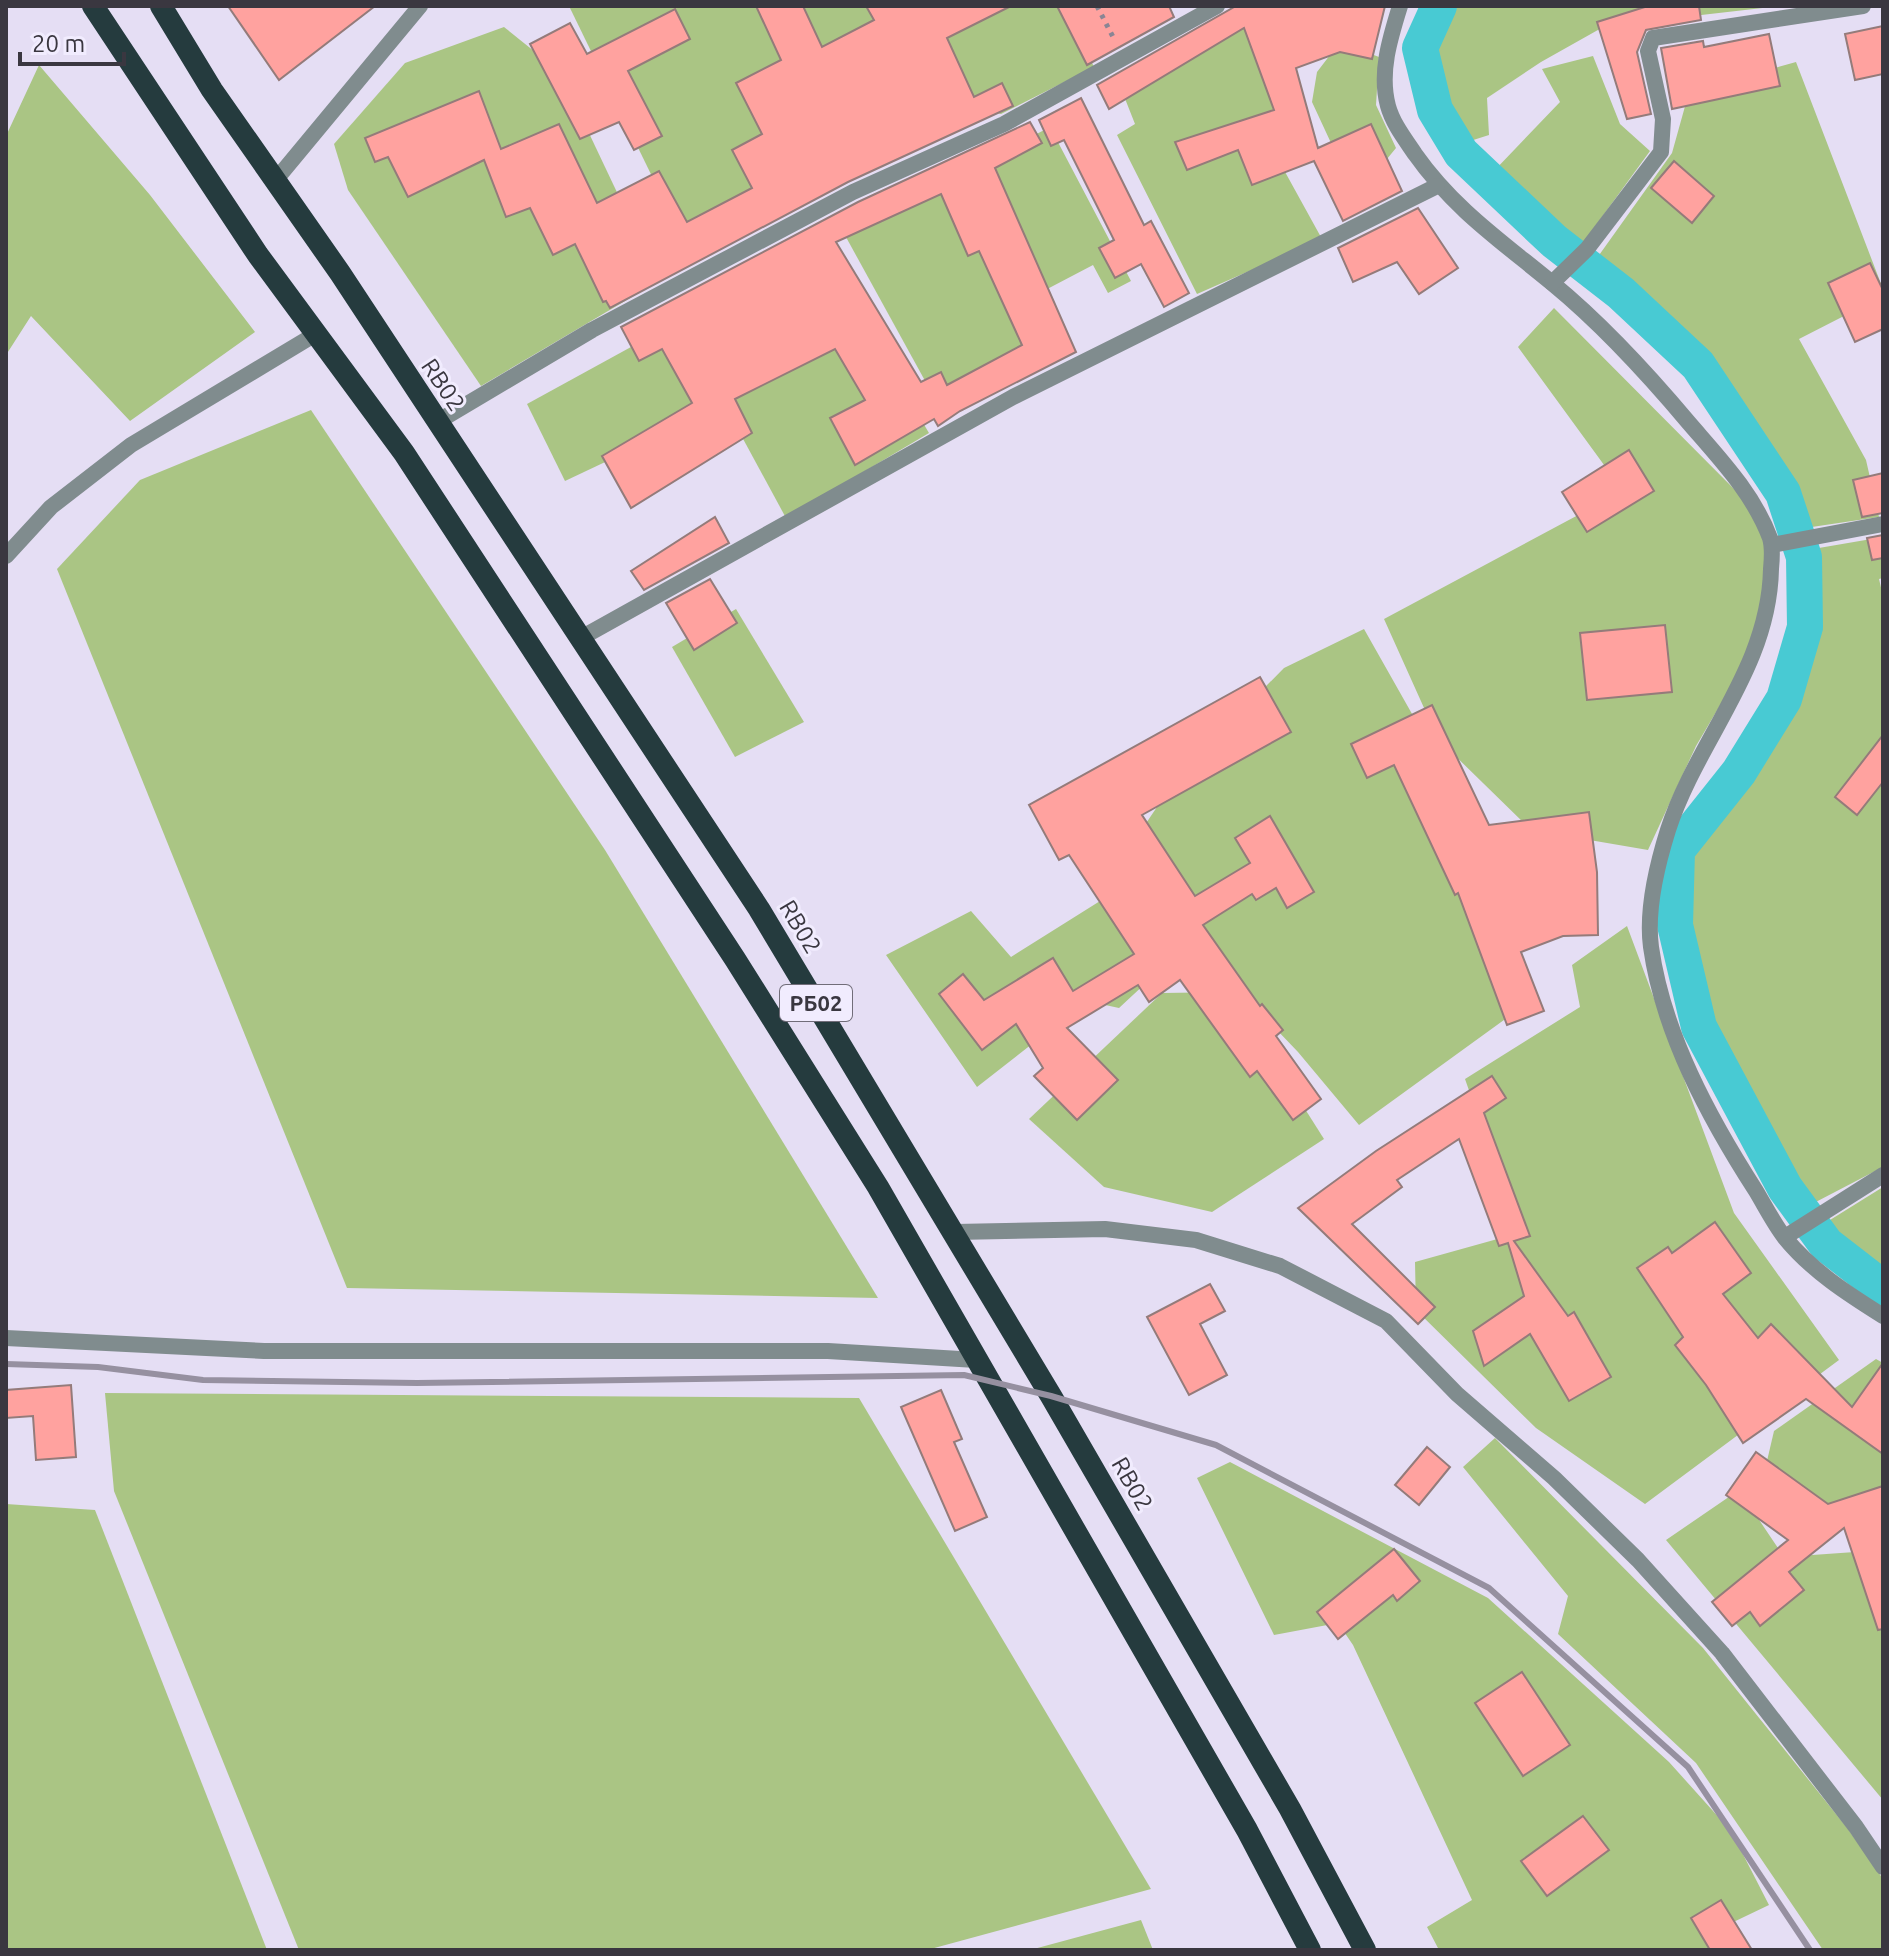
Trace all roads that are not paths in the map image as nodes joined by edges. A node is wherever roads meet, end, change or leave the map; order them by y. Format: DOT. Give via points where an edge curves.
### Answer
graph roads {
  1 [pos="93,6"];
  2 [pos="161,6"];
  3 [pos="420,6"];
  4 [pos="1217,6"];
  5 [pos="1400,6"];
  6 [pos="1863,6"];
  7 [pos="274,182"];
  8 [pos="1437,186"];
  9 [pos="1552,283"];
  10 [pos="314,335"];
  11 [pos="437,422"];
  12 [pos="1883,524"];
  13 [pos="1777,544"];
  14 [pos="6,556"];
  15 [pos="579,639"];
  16 [pos="1883,1175"];
  17 [pos="955,1232"];
  18 [pos="1785,1237"];
  19 [pos="1883,1316"];
  20 [pos="6,1338"];
  21 [pos="976,1360"];
  22 [pos="1883,1867"];
  23 [pos="1310,1950"];
  24 [pos="1365,1950"];
  1 -- 10 [label="highway, РБ02"];
  2 -- 7 [label="highway, RB02 / РБ02"];
  3 -- 7 [label="street"];
  4 -- 11 [label="street" via="1004,124 853,192 592,330"];
  5 -- 8 [label="street" via="1386,59 1388,109"];
  6 -- 9 [label="street" via="1653,38 1648,51 1663,119 1661,152 1587,249"];
  7 -- 11 [label="highway, RB02 / РБ02"];
  8 -- 9 [label="street" via="1482,230"];
  8 -- 15 [label="street" via="1013,397"];
  9 -- 13 [label="street" via="1656,384 1745,488"];
  10 -- 14 [label="street" via="131,445 51,507"];
  10 -- 21 [label="highway, РБ02" via="404,453 727,946 878,1187"];
  11 -- 15 [label="highway, RB02 / РБ02"];
  12 -- 13 [label="street"];
  13 -- 18 [label="street" via="1759,641 1741,688 1668,829 1652,899 1650,943 1668,1016 1692,1075 1735,1158"];
  15 -- 17 [label="highway, RB02 / РБ02" via="759,909"];
  16 -- 18 [label="street"];
  17 -- 22 [label="street" via="1105,1229 1196,1240 1280,1266 1386,1321 1457,1394 1565,1488 1701,1630"];
  17 -- 24 [label="highway, RB02 / РБ02" via="1282,1796"];
  18 -- 19 [label="street" via="1833,1284"];
  20 -- 21 [label="street" via="264,1351 828,1351"];
  21 -- 23 [label="highway, РБ02" via="1240,1817"];
}
